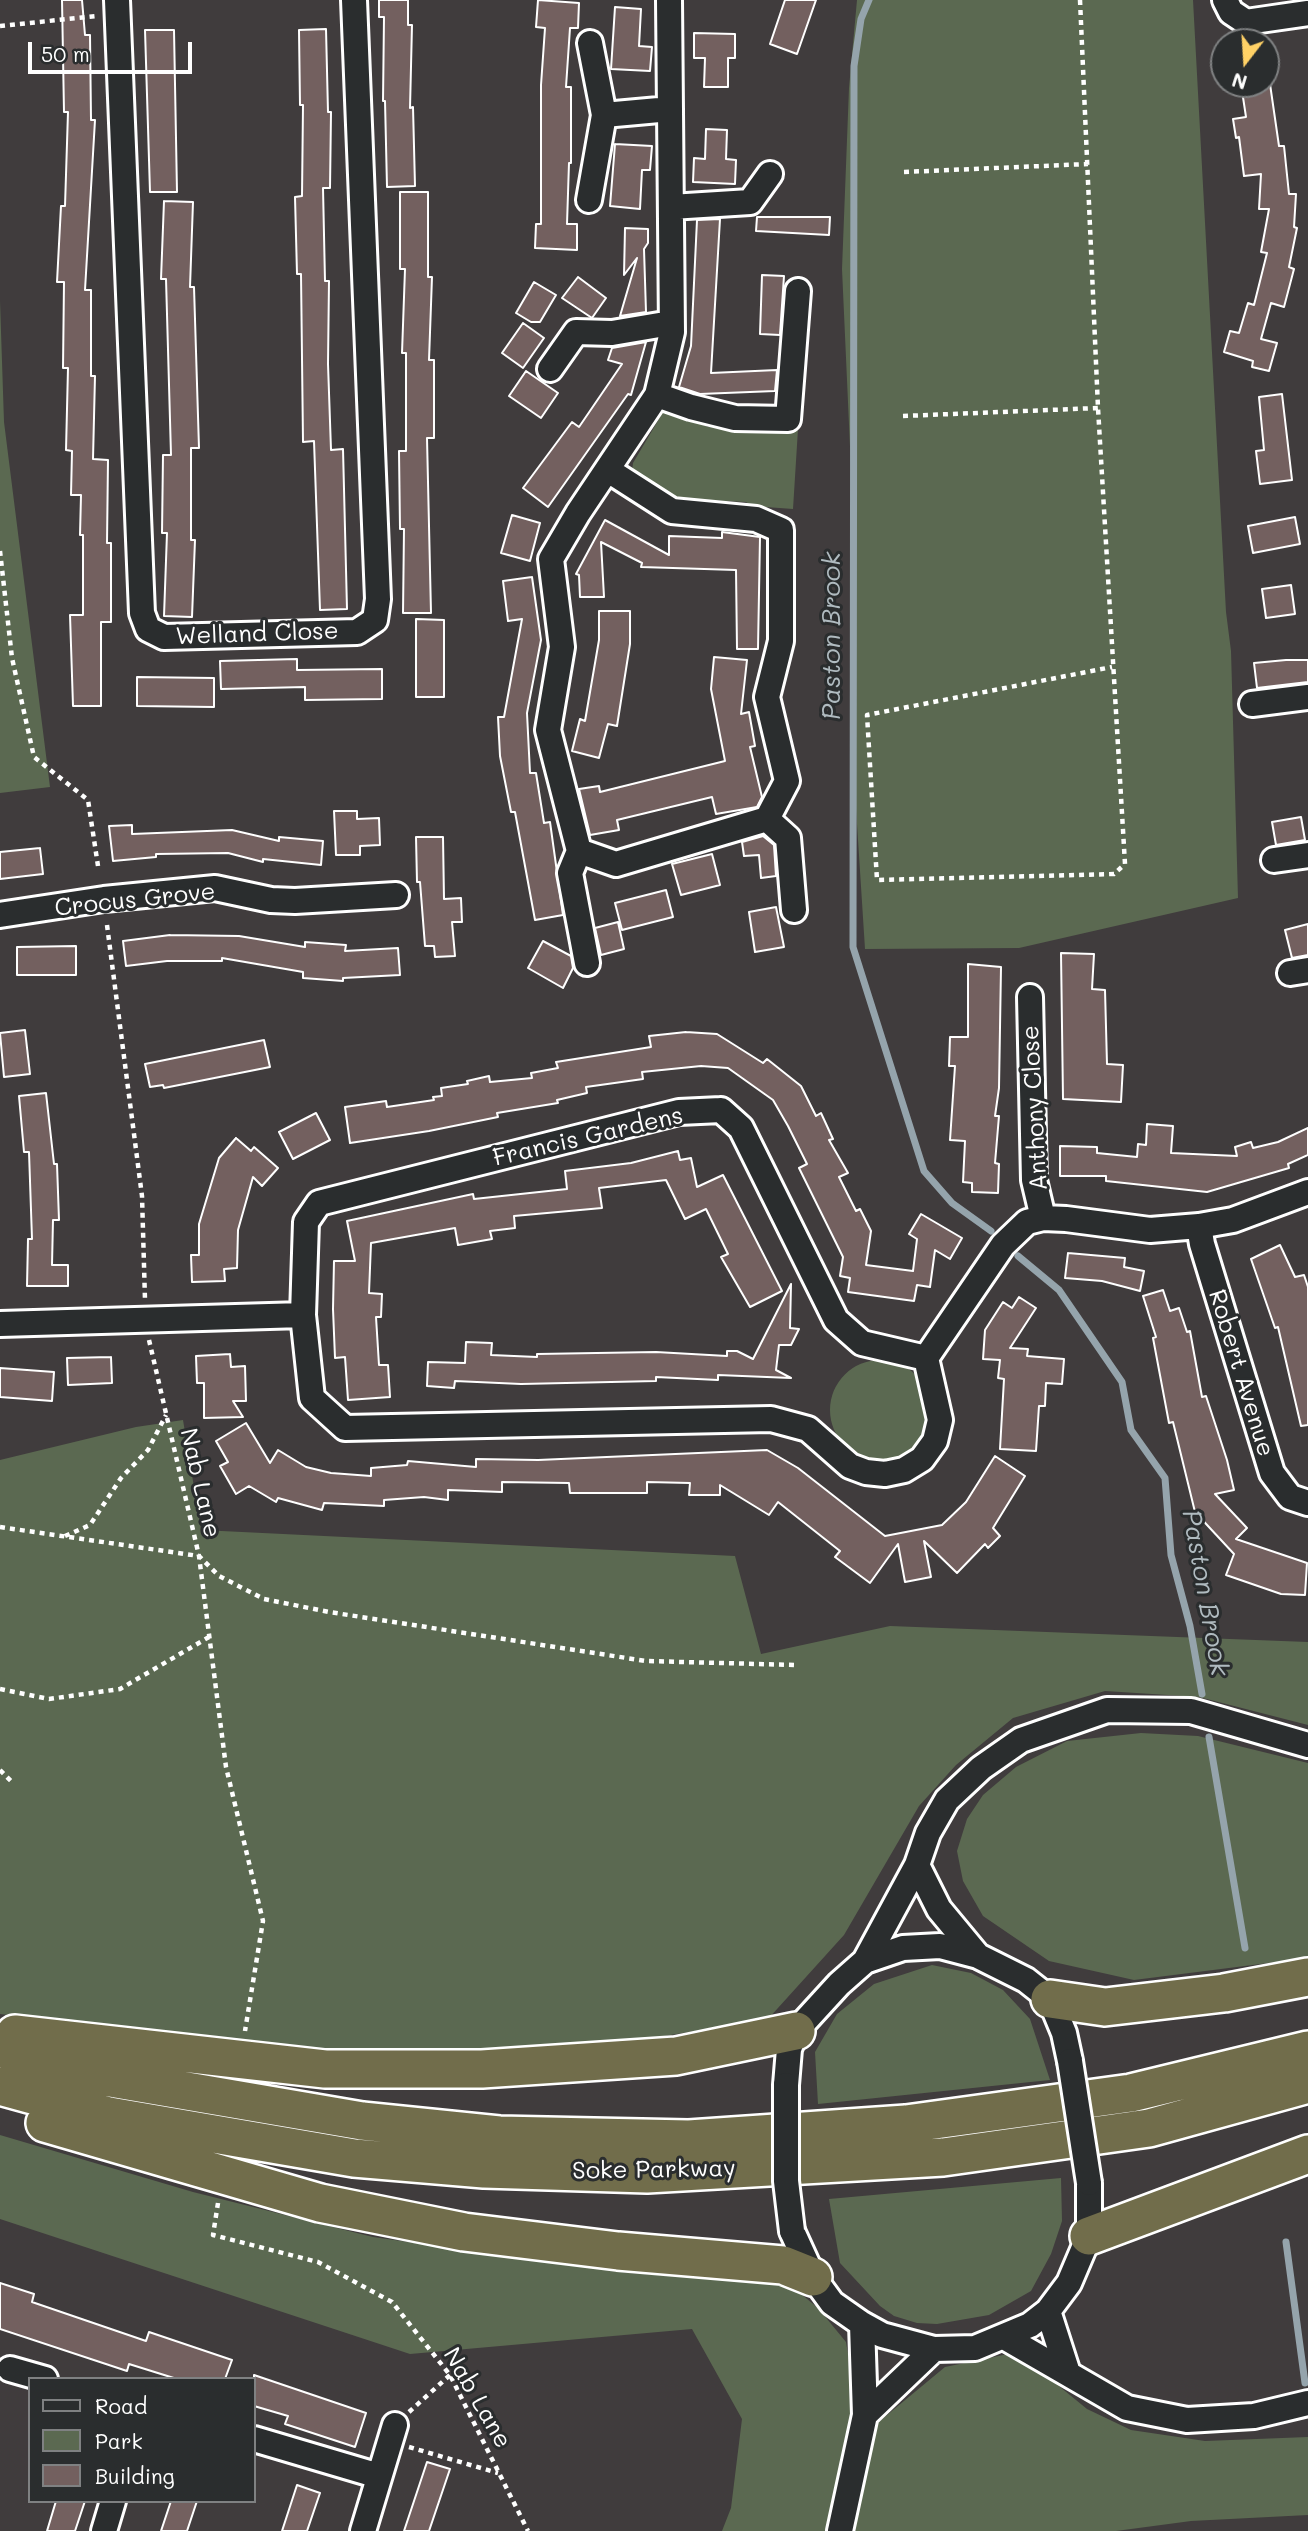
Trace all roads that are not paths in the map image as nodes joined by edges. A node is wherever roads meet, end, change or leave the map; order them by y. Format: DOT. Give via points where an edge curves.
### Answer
graph roads {
  1 [pos="354,0"];
  2 [pos="669,0"];
  3 [pos="1225,0"];
  4 [pos="117,7"];
  5 [pos="1308,13"];
  6 [pos="590,43"];
  7 [pos="670,109"];
  8 [pos="604,115"];
  9 [pos="770,174"];
  10 [pos="589,201"];
  11 [pos="671,207"];
  12 [pos="798,291"];
  13 [pos="671,323"];
  14 [pos="550,369"];
  15 [pos="657,395"];
  16 [pos="608,470"];
  17 [pos="1308,697"];
  18 [pos="1252,704"];
  19 [pos="767,819"];
  20 [pos="579,851"];
  21 [pos="1308,855"];
  22 [pos="1274,860"];
  23 [pos="396,895"];
  24 [pos="794,910"];
  25 [pos="0,915"];
  26 [pos="587,963"];
  27 [pos="1030,997"];
  28 [pos="1308,1192"];
  29 [pos="1044,1218"];
  30 [pos="1199,1226"];
  31 [pos="303,1315"];
  32 [pos="0,1324"];
  33 [pos="926,1358"];
  34 [pos="1308,1503"];
  35 [pos="1308,1745"];
  36 [pos="918,1865"];
  37 [pos="978,1955"];
  38 [pos="865,1961"];
  39 [pos="1308,1977"];
  40 [pos="1050,1999"];
  41 [pos="796,2031"];
  42 [pos="0,2032"];
  43 [pos="0,2048"];
  44 [pos="1308,2050"];
  45 [pos="1308,2084"];
  46 [pos="0,2086"];
  47 [pos="0,2108"];
  48 [pos="1308,2154"];
  49 [pos="1089,2236"];
  50 [pos="813,2277"];
  51 [pos="1048,2311"];
  52 [pos="862,2324"];
  53 [pos="1006,2338"];
  54 [pos="934,2349"];
  55 [pos="10,2369"];
  56 [pos="1067,2370"];
  57 [pos="38,2377"];
  58 [pos="1308,2403"];
  59 [pos="865,2415"];
  60 [pos="392,2433"];
  61 [pos="256,2441"];
  62 [pos="379,2476"];
  63 [pos="112,2503"];
  64 [pos="104,2531"];
  65 [pos="363,2531"];
  66 [pos="840,2531"];
  1 -- 4 [label="street, Welland Close" via="378,599 375,620 357,632 164,637 148,629 142,613"];
  2 -- 7 [label="street"];
  3 -- 5 [label="street" via="1231,12 1246,22"];
  6 -- 8 [label="street"];
  7 -- 8 [label="street"];
  7 -- 11 [label="street"];
  8 -- 10 [label="street"];
  9 -- 11 [label="street" via="750,202"];
  11 -- 13 [label="street"];
  12 -- 15 [label="street" via="788,419 735,418"];
  13 -- 14 [label="street" via="611,333 576,332"];
  13 -- 15 [label="street"];
  15 -- 16 [label="street"];
  16 -- 19 [label="street" via="672,512 756,519 780,530 781,641 767,697 787,781"];
  16 -- 20 [label="street" via="551,559 562,647 548,730"];
  17 -- 18 [label="street"];
  19 -- 20 [label="street" via="616,864"];
  19 -- 24 [label="street" via="788,838"];
  20 -- 26 [label="street" via="570,873"];
  21 -- 22 [label="street"];
  23 -- 25 [label="street, Crocus Grove" via="295,901 215,888"];
  27 -- 29 [label="street, Anthony Close" via="1034,1180"];
  28 -- 30 [label="street" via="1233,1220"];
  29 -- 30 [label="street" via="1150,1230"];
  29 -- 33 [label="street" via="1027,1222 1003,1245"];
  30 -- 34 [label="street, Robert Avenue" via="1272,1473 1290,1497"];
  31 -- 32 [label="street"];
  31 -- 33 [label="street, Francis Gardens" via="312,1398 345,1428 771,1419 808,1429 850,1466 885,1474 922,1459 935,1441 940,1420"];
  31 -- 33 [label="street, Francis Gardens" via="306,1222 318,1203 679,1112 721,1110 741,1128 836,1320 862,1343"];
  35 -- 36 [label="street" via="1191,1712 1107,1710 1021,1740 981,1768 947,1800 928,1833"];
  36 -- 37 [label="street" via="939,1909"];
  36 -- 38 [label="street"];
  37 -- 38 [label="street" via="928,1946 903,1948"];
  37 -- 40 [label="street" via="1026,1980"];
  38 -- 41 [label="street"];
  39 -- 40 [label="highway" via="1224,1993 1105,2007"];
  40 -- 49 [label="street, bridge" via="1070,2061 1089,2183"];
  41 -- 42 [label="highway" via="676,2056 482,2069 325,2069"];
  41 -- 50 [label="street, bridge" via="789,2049 786,2085 786,2180 792,2231"];
  43 -- 44 [label="highway, Soke Parkway" via="99,2076 362,2121 499,2135 690,2139 906,2124 1117,2095"];
  45 -- 46 [label="highway, Soke Parkway" via="1149,2127 943,2157 647,2174 484,2169 354,2158 109,2116"];
  47 -- 50 [label="highway" via="333,2206 464,2232 783,2265"];
  48 -- 49 [label="highway"];
  49 -- 51 [label="street" via="1069,2283"];
  50 -- 52 [label="street" via="832,2303"];
  51 -- 53 [label="street"];
  51 -- 56 [label="street"];
  52 -- 54 [label="street" via="882,2335"];
  52 -- 59 [label="street"];
  53 -- 54 [label="street" via="975,2348"];
  53 -- 56 [label="street"];
  54 -- 59 [label="street"];
  55 -- 57 [label="street"];
  56 -- 58 [label="street" via="1127,2408 1187,2420 1254,2416"];
  59 -- 66 [label="street"];
  60 -- 62 [label="street"];
  61 -- 62 [label="street"];
  62 -- 65 [label="street"];
  63 -- 64 [label="street"];
}
